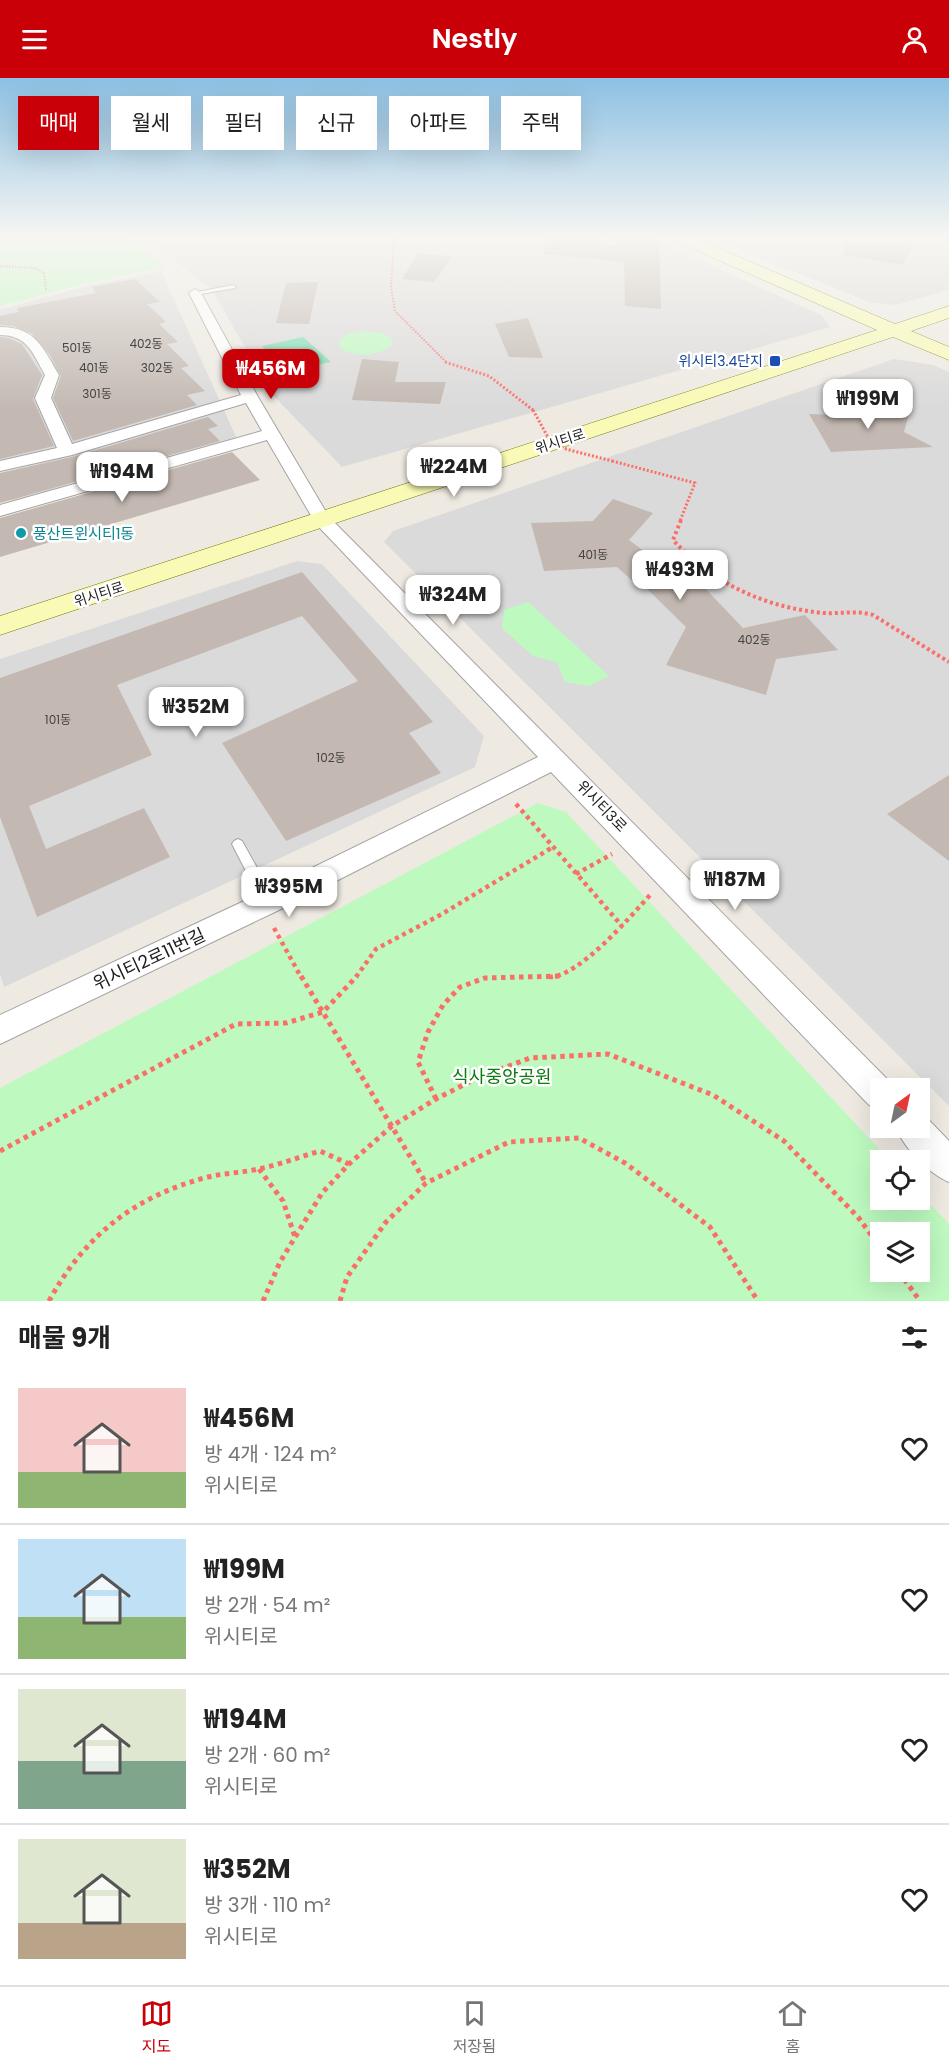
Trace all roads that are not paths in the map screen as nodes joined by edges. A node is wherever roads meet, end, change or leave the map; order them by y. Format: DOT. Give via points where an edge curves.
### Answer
graph roads {
  1 [pos="196,295"];
  2 [pos="814,295"];
  3 [pos="949,312"];
  4 [pos="895,330"];
  5 [pos="0,331"];
  6 [pos="949,354"];
  7 [pos="250,397"];
  8 [pos="272,434"];
  9 [pos="66,451"];
  10 [pos="0,466"];
  11 [pos="0,511"];
  12 [pos="322,520"];
  13 [pos="0,626"];
  14 [pos="556,759"];
  15 [pos="238,844"];
  16 [pos="271,915"];
  17 [pos="0,1030"];
  18 [pos="870,1084"];
  19 [pos="923,1138"];
  20 [pos="949,1165"];
  1 -- 7 [label="street, 위시티3로"];
  2 -- 4 [label="main road"];
  3 -- 4 [label="main road, 위시티로"];
  4 -- 6 [label="main road"];
  4 -- 12 [label="main road, 위시티로"];
  5 -- 9 [label="street" via="27,334 52,375 43,398"];
  7 -- 8 [label="street, 위시티3로"];
  7 -- 9 [label="street"];
  8 -- 11 [label="street"];
  8 -- 12 [label="street, 위시티3로"];
  9 -- 10 [label="street"];
  12 -- 13 [label="main road, 위시티로"];
  12 -- 14 [label="street, 위시티3로"];
  14 -- 16 [label="street, 위시티2로11번길"];
  14 -- 18 [label="street, 위시티3로"];
  15 -- 16 [label="lane"];
  16 -- 17 [label="street, 위시티2로11번길"];
  19 -- 20 [label="street"];
}
